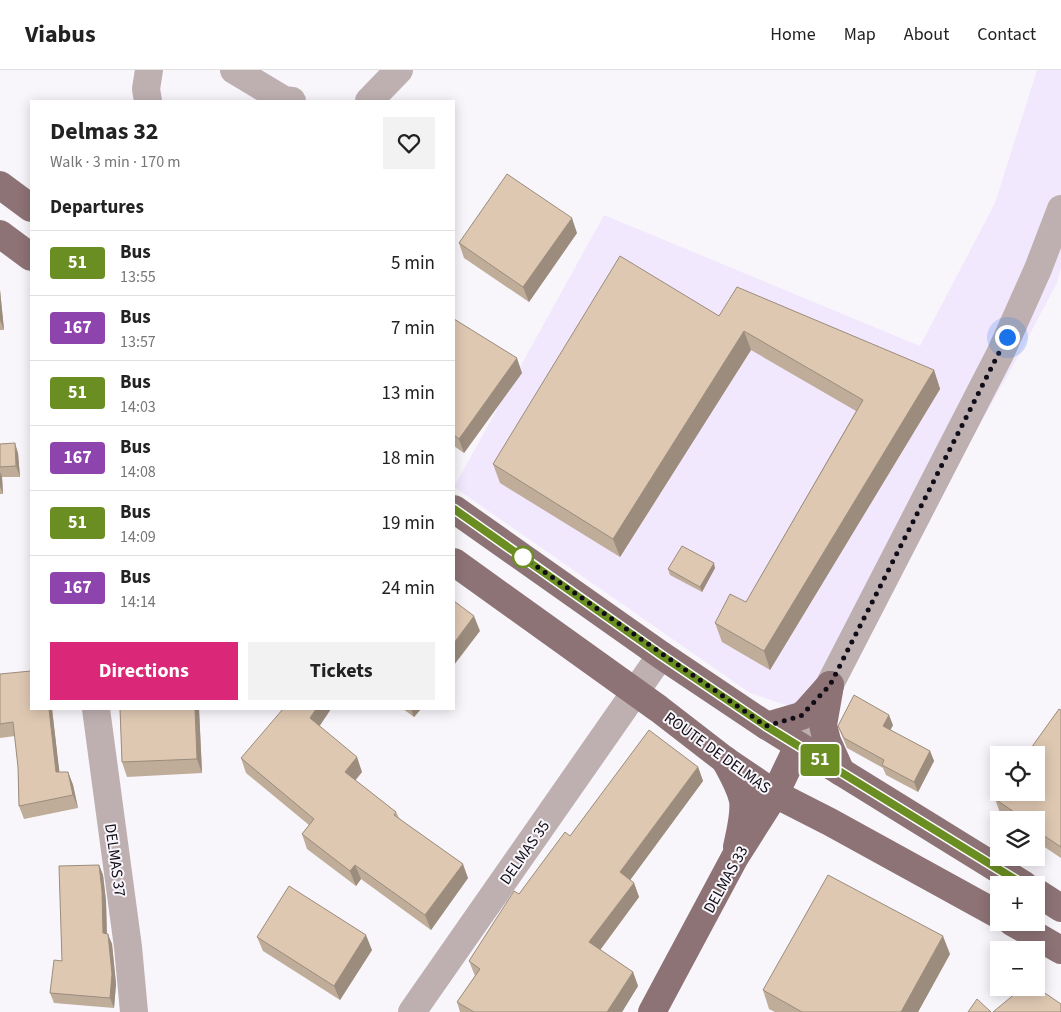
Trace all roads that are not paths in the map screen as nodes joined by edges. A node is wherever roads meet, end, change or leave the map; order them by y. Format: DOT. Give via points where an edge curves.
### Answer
graph roads {
  1 [pos="149,70"];
  2 [pos="234,70"];
  3 [pos="399,70"];
  4 [pos="148,100"];
  5 [pos="284,100"];
  6 [pos="370,100"];
  7 [pos="0,185"];
  8 [pos="30,207"];
  9 [pos="1061,208"];
  10 [pos="0,234"];
  11 [pos="30,256"];
  12 [pos="455,510"];
  13 [pos="455,563"];
  14 [pos="661,655"];
  15 [pos="830,685"];
  16 [pos="636,692"];
  17 [pos="96,710"];
  18 [pos="766,726"];
  19 [pos="798,746"];
  20 [pos="726,760"];
  21 [pos="841,772"];
  22 [pos="775,794"];
  23 [pos="735,857"];
  24 [pos="1009,876"];
  25 [pos="1045,898"];
  26 [pos="1061,908"];
  27 [pos="990,910"];
  28 [pos="1028,931"];
  29 [pos="1061,950"];
  30 [pos="134,1012"];
  31 [pos="412,1012"];
  32 [pos="652,1012"];
  1 -- 4 [label="street"];
  2 -- 5 [label="street"];
  3 -- 6 [label="street"];
  7 -- 8 [label="main road"];
  9 -- 15 [label="street" via="1000,354"];
  10 -- 11 [label="main road"];
  12 -- 14 [label="main road"];
  13 -- 16 [label="main road, ROUTE DE DELMAS"];
  14 -- 16 [label="street, DELMAS 35"];
  14 -- 18 [label="main road"];
  15 -- 18 [label="main road" via="801,716"];
  15 -- 19 [label="street"];
  15 -- 21 [label="main road" via="823,725 826,742"];
  16 -- 20 [label="main road, ROUTE DE DELMAS"];
  16 -- 31 [label="street, DELMAS 35"];
  17 -- 30 [label="street, DELMAS 37"];
  18 -- 19 [label="main road"];
  19 -- 21 [label="main road"];
  19 -- 22 [label="main road, DELMAS 33"];
  20 -- 22 [label="main road, ROUTE DE DELMAS"];
  20 -- 23 [label="main road" via="743,802"];
  21 -- 24 [label="main road"];
  22 -- 23 [label="main road, DELMAS 33"];
  22 -- 27 [label="main road, ROUTE DE DELMAS"];
  23 -- 32 [label="main road, DELMAS 33"];
  25 -- 26 [label="main road"];
  28 -- 29 [label="main road"];
}
